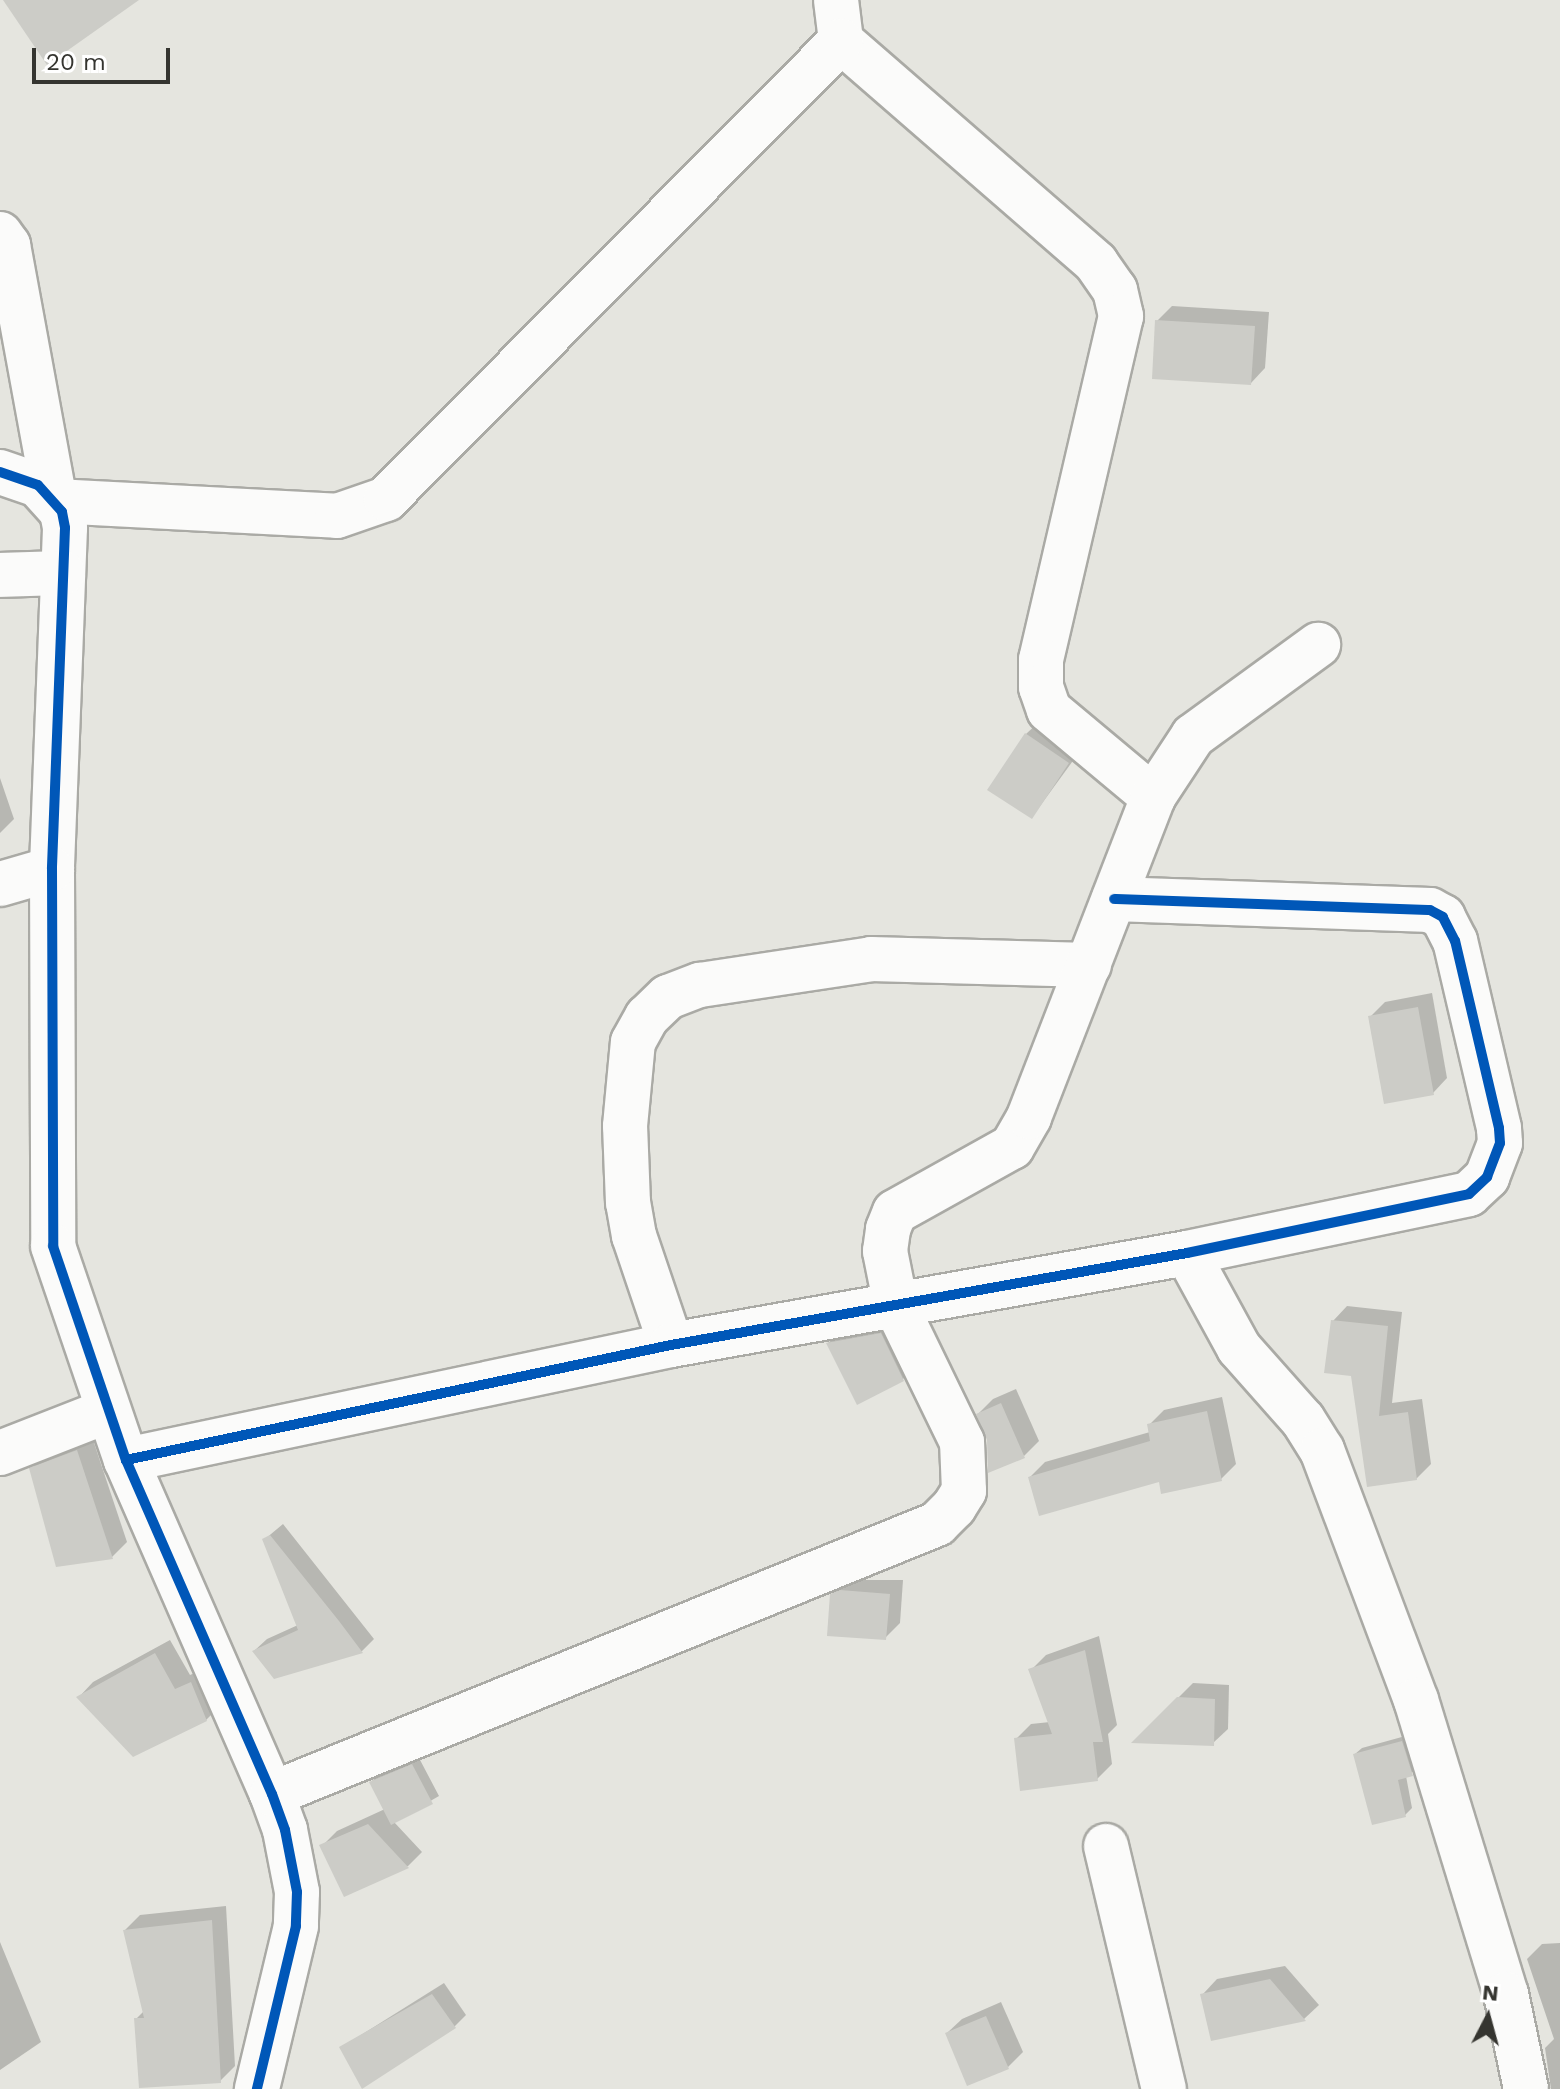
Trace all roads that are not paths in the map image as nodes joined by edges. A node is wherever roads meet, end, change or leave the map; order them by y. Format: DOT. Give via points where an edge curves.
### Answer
graph roads {
  1 [pos="838,20"];
  2 [pos="0,234"];
  3 [pos="0,472"];
  4 [pos="55,501"];
  5 [pos="63,573"];
  6 [pos="0,575"];
  7 [pos="1318,645"];
  8 [pos="1153,797"];
  9 [pos="52,869"];
  10 [pos="0,884"];
  11 [pos="1114,899"];
  12 [pos="1089,965"];
  13 [pos="1187,1253"];
  14 [pos="896,1306"];
  15 [pos="671,1345"];
  16 [pos="108,1411"];
  17 [pos="0,1453"];
  18 [pos="126,1460"];
  19 [pos="272,1794"];
  20 [pos="1106,1846"];
  21 [pos="1162,2088"];
  22 [pos="257,2089"];
  23 [pos="1526,2089"];
  1 -- 4 [label="street" via="386,499 337,516"];
  1 -- 8 [label="street" via="1096,263 1115,290 1121,316 1041,660 1041,687 1049,710"];
  2 -- 4 [label="street" via="8,245"];
  3 -- 4 [label="street" via="38,485"];
  4 -- 5 [label="street" via="65,528"];
  5 -- 6 [label="street"];
  5 -- 9 [label="street"];
  7 -- 8 [label="street" via="1193,736"];
  8 -- 11 [label="street"];
  9 -- 10 [label="street"];
  9 -- 16 [label="street" via="53,1246"];
  11 -- 12 [label="street"];
  11 -- 13 [label="street" via="1430,910 1443,917 1455,941 1499,1128 1493,1164 1469,1194"];
  12 -- 14 [label="street" via="1012,1147 895,1212 885,1251"];
  12 -- 15 [label="street" via="871,959 700,985 668,997 647,1017 633,1042 625,1126 632,1225"];
  13 -- 14 [label="street"];
  13 -- 23 [label="street" via="1239,1348 1322,1450 1416,1700 1506,1994"];
  14 -- 15 [label="street"];
  14 -- 19 [label="street" via="962,1442 964,1491 937,1524"];
  15 -- 18 [label="street"];
  16 -- 17 [label="street"];
  16 -- 18 [label="street"];
  18 -- 19 [label="street"];
  19 -- 22 [label="street" via="294,1877 296,1926"];
  20 -- 21 [label="street"];
}
